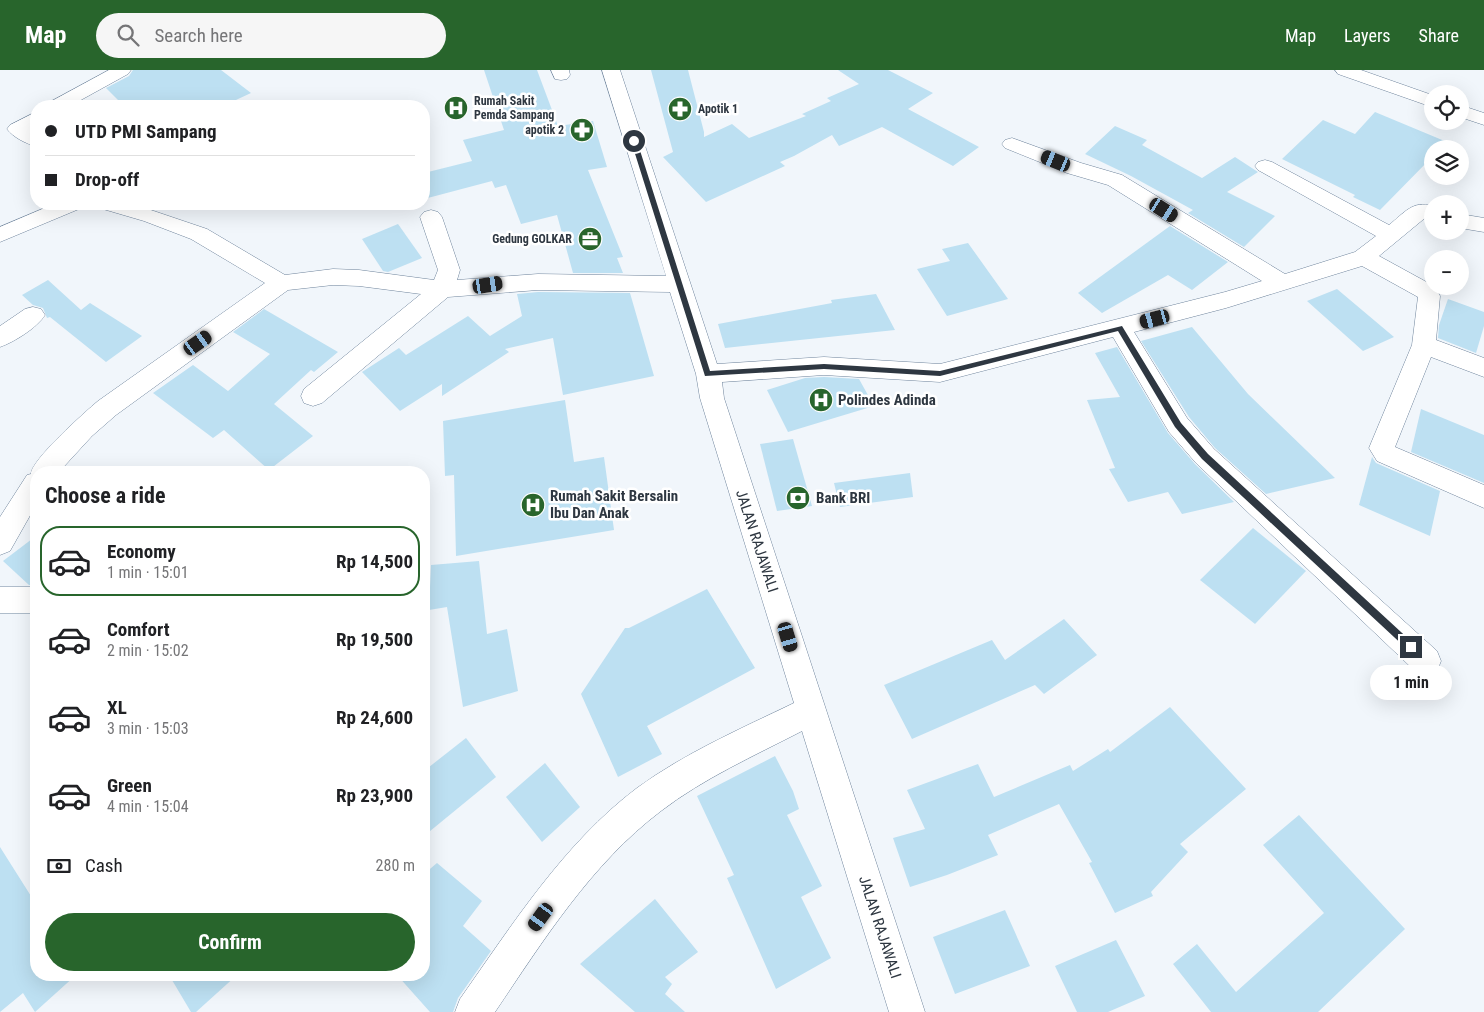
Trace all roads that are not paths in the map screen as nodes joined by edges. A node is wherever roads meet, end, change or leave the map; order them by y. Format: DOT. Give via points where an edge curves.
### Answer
graph roads {
  1 [pos="122,70"];
  2 [pos="611,70"];
  3 [pos="1344,70"];
  4 [pos="1424,98"];
  5 [pos="68,100"];
  6 [pos="1469,113"];
  7 [pos="1484,119"];
  8 [pos="30,121"];
  9 [pos="9,132"];
  10 [pos="30,138"];
  11 [pos="1012,144"];
  12 [pos="1265,166"];
  13 [pos="58,210"];
  14 [pos="131,210"];
  15 [pos="1424,210"];
  16 [pos="431,217"];
  17 [pos="1469,222"];
  18 [pos="1484,226"];
  19 [pos="0,235"];
  20 [pos="1391,235"];
  21 [pos="1363,257"];
  22 [pos="282,283"];
  23 [pos="1282,283"];
  24 [pos="679,284"];
  25 [pos="442,289"];
  26 [pos="33,315"];
  27 [pos="1119,328"];
  28 [pos="0,338"];
  29 [pos="1424,345"];
  30 [pos="1484,368"];
  31 [pos="708,374"];
  32 [pos="313,396"];
  33 [pos="49,466"];
  34 [pos="30,492"];
  35 [pos="1484,497"];
  36 [pos="0,543"];
  37 [pos="0,600"];
  38 [pos="30,600"];
  39 [pos="1426,661"];
  40 [pos="811,711"];
  41 [pos="473,1012"];
  42 [pos="907,1012"];
  1 -- 5 [label="street"];
  2 -- 24 [label="street, JALAN RAJAWALI"];
  3 -- 4 [label="street"];
  6 -- 7 [label="street"];
  8 -- 9 [label="street"];
  9 -- 10 [label="street"];
  11 -- 23 [label="street" via="1115,180"];
  12 -- 20 [label="street"];
  13 -- 19 [label="street"];
  14 -- 22 [label="street" via="198,234"];
  15 -- 20 [label="street"];
  16 -- 25 [label="street" via="449,270"];
  17 -- 18 [label="street"];
  20 -- 21 [label="street"];
  21 -- 23 [label="street"];
  21 -- 29 [label="street" via="1429,296"];
  22 -- 25 [label="street" via="333,277"];
  22 -- 33 [label="street" via="107,408"];
  23 -- 27 [label="street"];
  24 -- 25 [label="street" via="538,282"];
  24 -- 31 [label="street, JALAN RAJAWALI"];
  25 -- 32 [label="street"];
  26 -- 28 [label="street"];
  27 -- 31 [label="street" via="940,373 824,366"];
  27 -- 39 [label="street" via="1178,425 1205,456"];
  29 -- 30 [label="street"];
  29 -- 35 [label="street" via="1382,448 1386,454"];
  31 -- 40 [label="street, JALAN RAJAWALI" via="712,398"];
  34 -- 36 [label="street"];
  37 -- 38 [label="street"];
  40 -- 41 [label="street" via="720,756 652,798 628,817 577,870"];
  40 -- 42 [label="street, JALAN RAJAWALI"];
}
